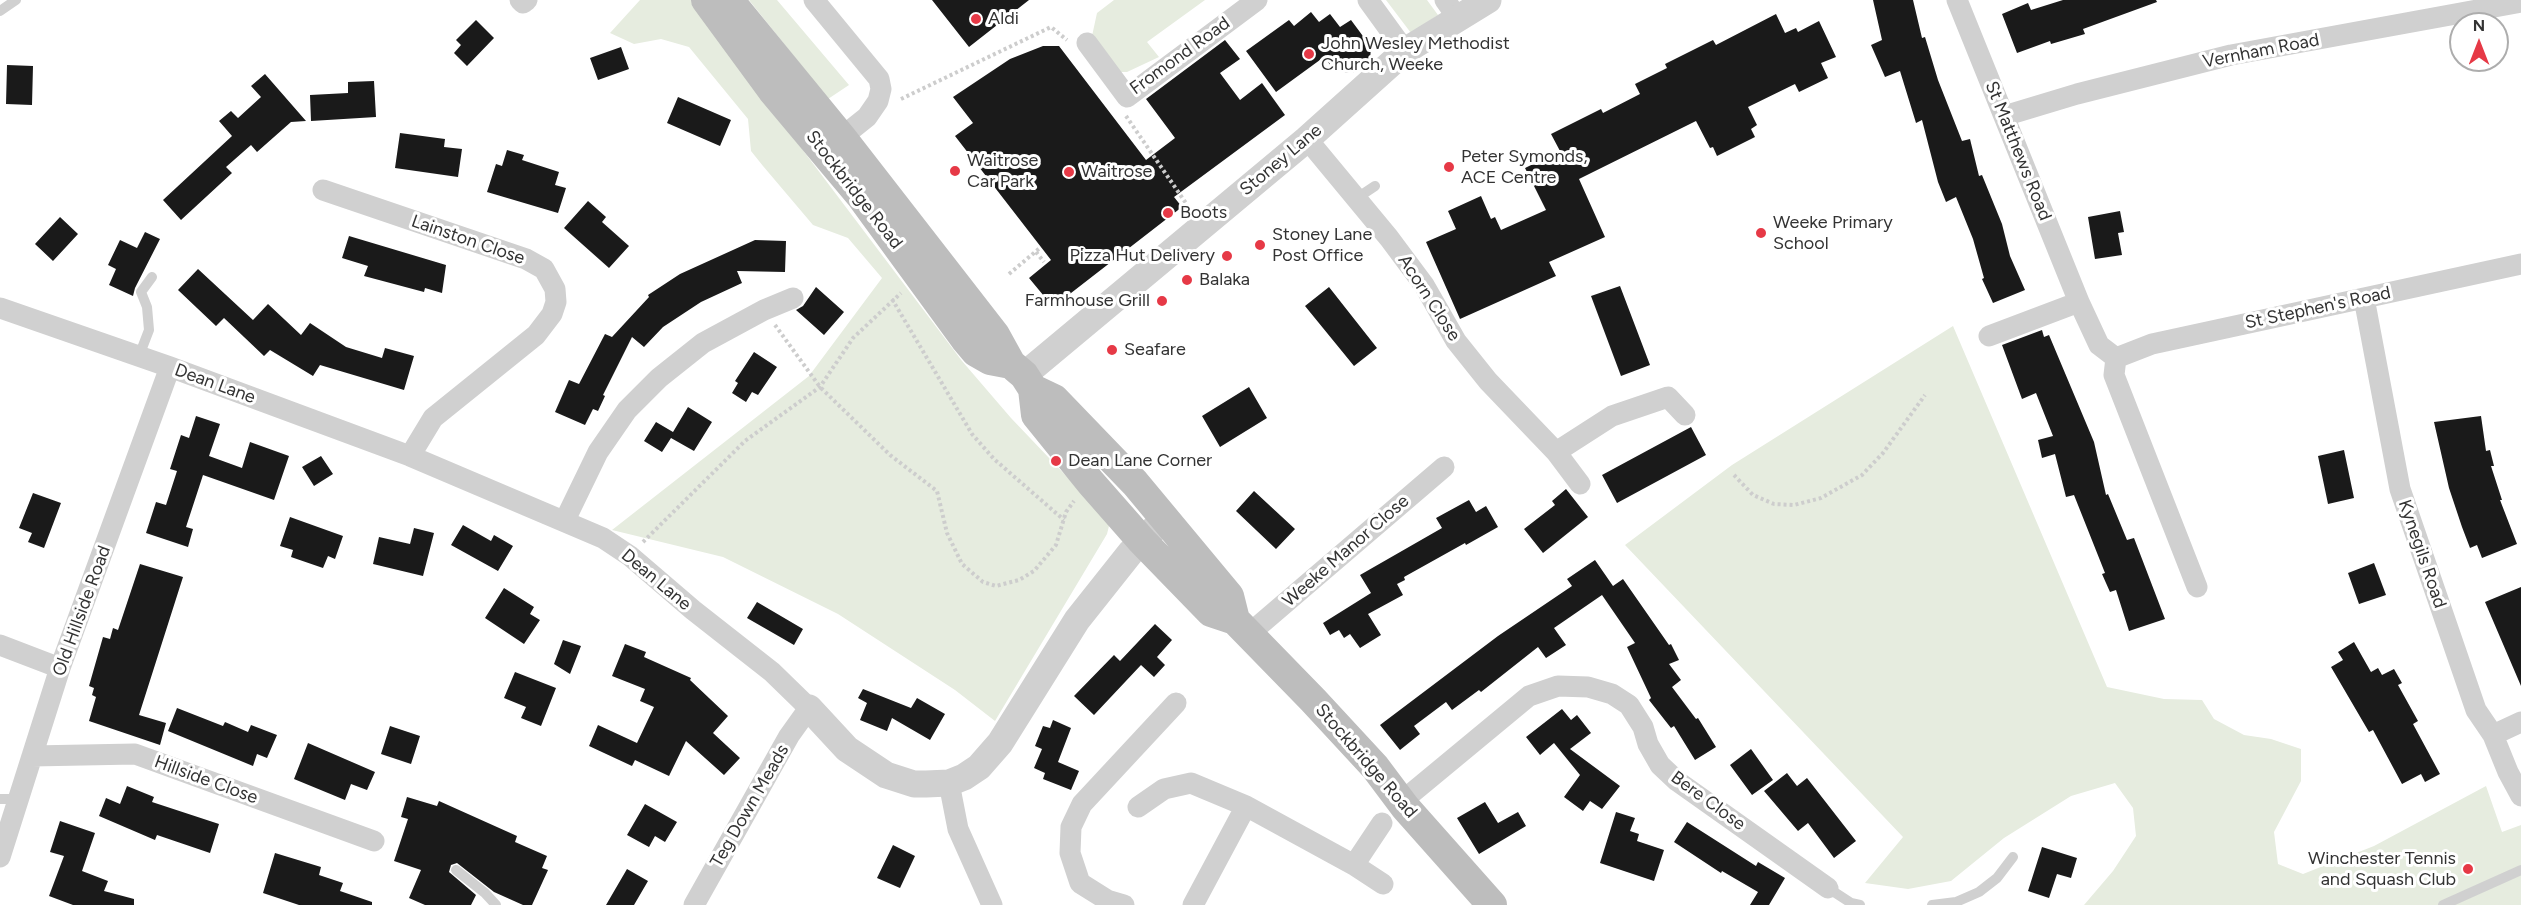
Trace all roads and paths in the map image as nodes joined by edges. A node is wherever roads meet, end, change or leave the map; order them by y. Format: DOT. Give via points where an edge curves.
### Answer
graph roads {
  1 [pos="16,0"];
  2 [pos="520,0"];
  3 [pos="526,0"];
  4 [pos="706,0"];
  5 [pos="729,0"];
  6 [pos="814,0"];
  7 [pos="1257,0"];
  8 [pos="1368,0"];
  9 [pos="1488,0"];
  10 [pos="1957,0"];
  11 [pos="2521,2"];
  12 [pos="1451,8"];
  13 [pos="0,11"];
  14 [pos="1078,42"];
  15 [pos="1405,51"];
  16 [pos="901,99"];
  17 [pos="1124,113"];
  18 [pos="2004,116"];
  19 [pos="1307,139"];
  20 [pos="833,145"];
  21 [pos="1375,186"];
  22 [pos="323,190"];
  23 [pos="1357,198"];
  24 [pos="1202,227"];
  25 [pos="1041,247"];
  26 [pos="1036,252"];
  27 [pos="1044,261"];
  28 [pos="2521,264"];
  29 [pos="923,267"];
  30 [pos="1009,274"];
  31 [pos="153,277"];
  32 [pos="792,298"];
  33 [pos="2364,298"];
  34 [pos="892,299"];
  35 [pos="2079,302"];
  36 [pos="0,308"];
  37 [pos="764,310"];
  38 [pos="1989,336"];
  39 [pos="139,356"];
  40 [pos="2116,358"];
  41 [pos="170,367"];
  42 [pos="1023,376"];
  43 [pos="820,387"];
  44 [pos="1925,395"];
  45 [pos="1685,415"];
  46 [pos="1556,452"];
  47 [pos="410,456"];
  48 [pos="1443,468"];
  49 [pos="1734,475"];
  50 [pos="1580,484"];
  51 [pos="1077,498"];
  52 [pos="1165,518"];
  53 [pos="565,520"];
  54 [pos="1064,520"];
  55 [pos="1142,541"];
  56 [pos="630,556"];
  57 [pos="2197,587"];
  58 [pos="1242,627"];
  59 [pos="0,645"];
  60 [pos="60,668"];
  61 [pos="1176,703"];
  62 [pos="809,708"];
  63 [pos="2521,722"];
  64 [pos="2493,735"];
  65 [pos="32,756"];
  66 [pos="950,783"];
  67 [pos="2521,796"];
  68 [pos="9,799"];
  69 [pos="1246,806"];
  70 [pos="1138,807"];
  71 [pos="1391,812"];
  72 [pos="374,841"];
  73 [pos="0,857"];
  74 [pos="2013,857"];
  75 [pos="1354,865"];
  76 [pos="456,870"];
  77 [pos="2521,870"];
  78 [pos="1383,884"];
  79 [pos="1828,888"];
  80 [pos="496,905"];
  81 [pos="694,905"];
  82 [pos="992,905"];
  83 [pos="1124,905"];
  84 [pos="1193,905"];
  85 [pos="1492,905"];
  86 [pos="1860,905"];
  87 [pos="1932,905"];
  88 [pos="2444,905"];
  1 -- 13 [label="lane"];
  2 -- 3 [label="street"];
  4 -- 20 [label="main road, Stockbridge Road" via="772,90"];
  5 -- 20 [label="main road, Stockbridge Road"];
  6 -- 20 [label="street" via="879,79 881,89 867,117"];
  7 -- 14 [label="street, Fromond Road" via="1127,97"];
  8 -- 15 [label="street"];
  9 -- 12 [label="street, Stoney Lane"];
  10 -- 18 [label="street, St Matthews Road"];
  11 -- 18 [label="street, Vernham Road" via="2231,55"];
  12 -- 15 [label="street, Stoney Lane"];
  14 -- 16 [label="path" via="1051,27"];
  15 -- 19 [label="street, Stoney Lane"];
  17 -- 24 [label="path"];
  18 -- 35 [label="street, St Matthews Road"];
  19 -- 23 [label="street, Acorn Close"];
  19 -- 24 [label="street, Stoney Lane"];
  20 -- 29 [label="main road, Stockbridge Road"];
  21 -- 23 [label="lane"];
  22 -- 47 [label="street, Lainston Close" via="526,259 544,269 555,289 552,314 536,335 433,418"];
  23 -- 46 [label="street, Acorn Close" via="1424,285 1456,341"];
  24 -- 42 [label="street, Stoney Lane"];
  25 -- 26 [label="path"];
  26 -- 27 [label="path"];
  26 -- 30 [label="path"];
  28 -- 33 [label="street, St Stephen's Road"];
  29 -- 34 [label="path"];
  29 -- 42 [label="main road, Stockbridge Road" via="976,352"];
  31 -- 39 [label="lane" via="141,292 149,330"];
  32 -- 37 [label="street"];
  33 -- 40 [label="street, St Stephen's Road" via="2152,344"];
  33 -- 64 [label="street, Kynegils Road" via="2400,489 2476,710"];
  34 -- 43 [label="path" via="854,338"];
  34 -- 54 [label="path" via="972,434 994,459"];
  35 -- 38 [label="street"];
  35 -- 40 [label="street, St Matthews Road" via="2099,345"];
  36 -- 39 [label="street, Dean Lane"];
  37 -- 43 [label="path"];
  37 -- 53 [label="street" via="703,343 627,410 598,452"];
  39 -- 41 [label="street, Dean Lane"];
  40 -- 57 [label="street" via="2114,375"];
  41 -- 47 [label="street, Dean Lane"];
  41 -- 60 [label="street, Old Hillside Road"];
  42 -- 52 [label="main road, Stockbridge Road" via="1054,399"];
  42 -- 55 [label="main road, Stockbridge Road" via="1036,415"];
  43 -- 54 [label="path" via="890,455 937,492 947,532 962,564 982,582 996,586 1034,571 1056,545"];
  43 -- 56 [label="path" via="744,441"];
  44 -- 49 [label="path" via="1862,475 1821,498 1794,505 1774,504 1753,495"];
  45 -- 46 [label="street" via="1668,396 1612,416"];
  46 -- 50 [label="street, Acorn Close"];
  47 -- 53 [label="street, Dean Lane"];
  48 -- 58 [label="street, Weeke Manor Close"];
  51 -- 54 [label="path"];
  52 -- 55 [label="street, Dean Lane"];
  52 -- 58 [label="main road, Stockbridge Road" via="1229,596"];
  53 -- 56 [label="street, Dean Lane"];
  55 -- 58 [label="main road, Stockbridge Road" via="1211,612"];
  55 -- 66 [label="street, Dean Lane" via="1077,620 1000,743 980,767"];
  56 -- 62 [label="street, Dean Lane" via="772,672"];
  58 -- 71 [label="main road, Stockbridge Road" via="1375,767"];
  59 -- 60 [label="street"];
  60 -- 65 [label="street, Old Hillside Road"];
  61 -- 83 [label="street" via="1082,804 1071,827 1070,853 1080,883 1107,900"];
  62 -- 66 [label="street, Dean Lane" via="847,749 886,775 914,784"];
  62 -- 81 [label="street, Teg Down Meads" via="789,736"];
  63 -- 64 [label="street"];
  64 -- 67 [label="street, Kynegils Road"];
  65 -- 68 [label="street, Old Hillside Road"];
  65 -- 72 [label="street, Hillside Close" via="135,754"];
  66 -- 82 [label="street" via="958,829"];
  68 -- 73 [label="street, Old Hillside Road"];
  69 -- 70 [label="street" via="1191,783 1164,789"];
  69 -- 75 [label="street"];
  69 -- 84 [label="street"];
  71 -- 75 [label="street, Bere Close"];
  71 -- 79 [label="street, Bere Close" via="1529,696 1558,686 1588,687 1612,694 1629,705 1660,765 1677,781"];
  71 -- 85 [label="main road, Stockbridge Road"];
  74 -- 87 [label="lane" via="1997,878 1978,892 1956,902"];
  75 -- 78 [label="street"];
  76 -- 80 [label="lane"];
  77 -- 88 [label="lane"];
  79 -- 86 [label="lane"];
}
